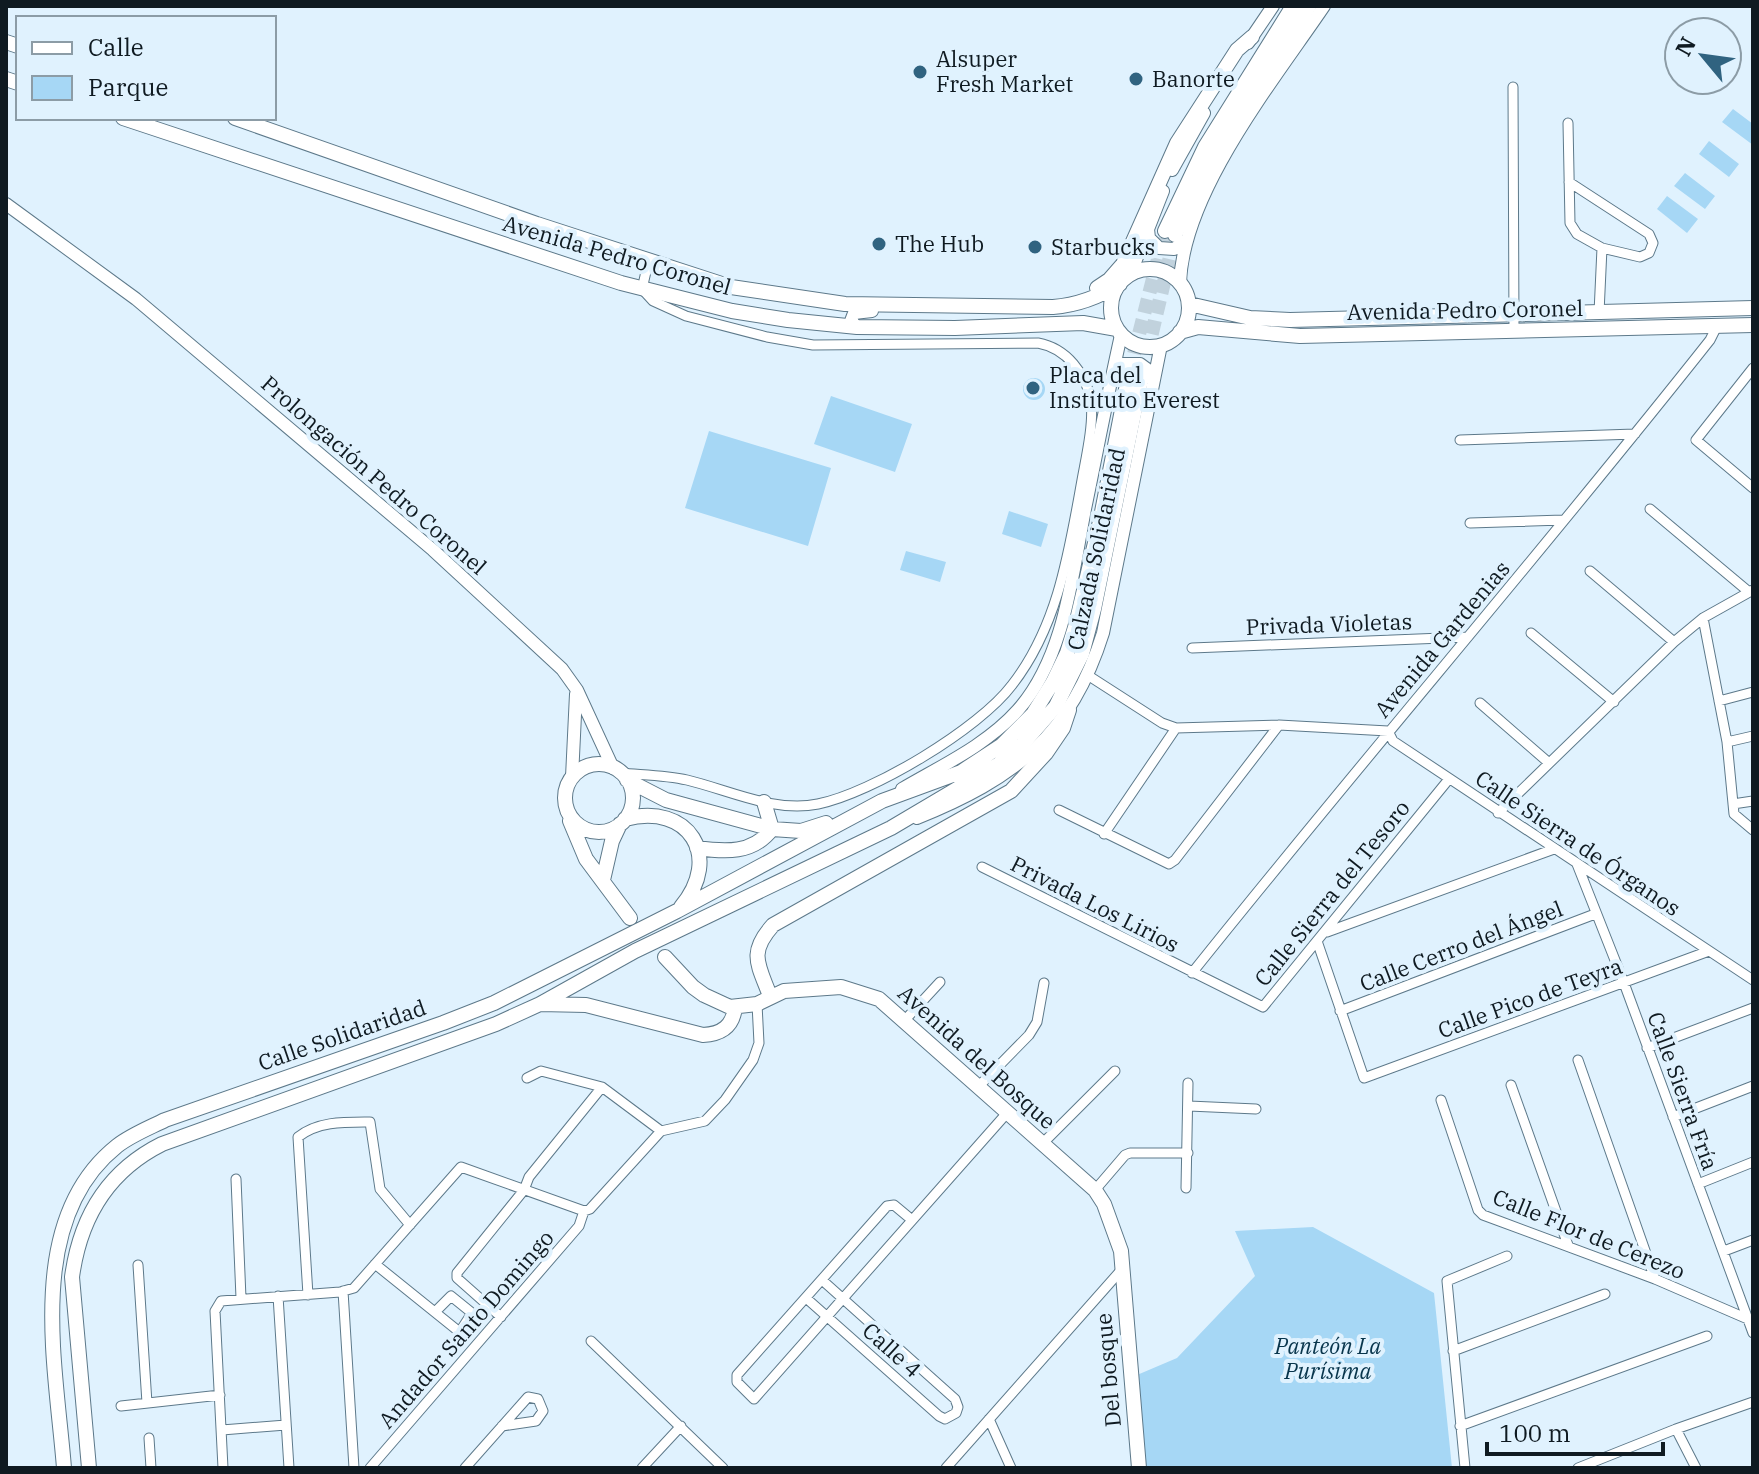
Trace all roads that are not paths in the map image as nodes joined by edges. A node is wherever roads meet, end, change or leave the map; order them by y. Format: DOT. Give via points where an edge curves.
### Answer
graph roads {
  1 [pos="1273,6"];
  2 [pos="1293,6"];
  3 [pos="1309,6"];
  4 [pos="1324,6"];
  5 [pos="1252,37"];
  6 [pos="1513,87"];
  7 [pos="129,120"];
  8 [pos="241,120"];
  9 [pos="1568,123"];
  10 [pos="1569,182"];
  11 [pos="6,204"];
  12 [pos="1148,229"];
  13 [pos="1175,236"];
  14 [pos="1602,248"];
  15 [pos="648,263"];
  16 [pos="1125,279"];
  17 [pos="1180,283"];
  18 [pos="642,289"];
  19 [pos="1189,304"];
  20 [pos="914,306"];
  21 [pos="946,306"];
  22 [pos="1753,308"];
  23 [pos="1599,313"];
  24 [pos="1514,323"];
  25 [pos="1753,325"];
  26 [pos="1717,326"];
  27 [pos="857,327"];
  28 [pos="1119,332"];
  29 [pos="1180,332"];
  30 [pos="1161,345"];
  31 [pos="1753,368"];
  32 [pos="1110,384"];
  33 [pos="1153,390"];
  34 [pos="1635,434"];
  35 [pos="1460,440"];
  36 [pos="1753,487"];
  37 [pos="1650,509"];
  38 [pos="1563,520"];
  39 [pos="1470,523"];
  40 [pos="1590,571"];
  41 [pos="1751,591"];
  42 [pos="1703,618"];
  43 [pos="1531,633"];
  44 [pos="1467,637"];
  45 [pos="1674,642"];
  46 [pos="1192,648"];
  47 [pos="1089,676"];
  48 [pos="577,690"];
  49 [pos="1753,692"];
  50 [pos="1719,701"];
  51 [pos="1614,702"];
  52 [pos="1480,703"];
  53 [pos="1069,710"];
  54 [pos="1279,725"];
  55 [pos="1176,728"];
  56 [pos="1388,731"];
  57 [pos="1753,736"];
  58 [pos="1727,742"];
  59 [pos="1549,763"];
  60 [pos="620,774"];
  61 [pos="572,777"];
  62 [pos="1449,779"];
  63 [pos="882,801"];
  64 [pos="1753,801"];
  65 [pos="764,802"];
  66 [pos="1733,804"];
  67 [pos="1059,810"];
  68 [pos="568,813"];
  69 [pos="861,813"];
  70 [pos="1498,813"];
  71 [pos="623,822"];
  72 [pos="891,828"];
  73 [pos="772,829"];
  74 [pos="1753,830"];
  75 [pos="1104,834"];
  76 [pos="697,848"];
  77 [pos="1554,849"];
  78 [pos="1577,864"];
  79 [pos="982,867"];
  80 [pos="603,880"];
  81 [pos="677,911"];
  82 [pos="1595,914"];
  83 [pos="630,918"];
  84 [pos="1321,937"];
  85 [pos="1709,951"];
  86 [pos="665,957"];
  87 [pos="1192,973"];
  88 [pos="1753,980"];
  89 [pos="940,982"];
  90 [pos="1044,983"];
  91 [pos="1624,983"];
  92 [pos="763,1000"];
  93 [pos="540,1004"];
  94 [pos="735,1007"];
  95 [pos="1753,1008"];
  96 [pos="1340,1011"];
  97 [pos="904,1021"];
  98 [pos="1647,1048"];
  99 [pos="1578,1060"];
  100 [pos="1115,1071"];
  101 [pos="527,1078"];
  102 [pos="1188,1083"];
  103 [pos="1511,1085"];
  104 [pos="1753,1086"];
  105 [pos="602,1087"];
  106 [pos="978,1087"];
  107 [pos="1441,1100"];
  108 [pos="1189,1106"];
  109 [pos="1256,1109"];
  110 [pos="1007,1113"];
  111 [pos="1673,1117"];
  112 [pos="661,1131"];
  113 [pos="1042,1144"];
  114 [pos="1188,1153"];
  115 [pos="1753,1162"];
  116 [pos="236,1179"];
  117 [pos="1698,1184"];
  118 [pos="1186,1188"];
  119 [pos="524,1190"];
  120 [pos="1095,1190"];
  121 [pos="584,1211"];
  122 [pos="912,1220"];
  123 [pos="410,1225"];
  124 [pos="1753,1240"];
  125 [pos="1568,1245"];
  126 [pos="1724,1251"];
  127 [pos="1507,1256"];
  128 [pos="375,1264"];
  129 [pos="138,1265"];
  130 [pos="1123,1268"];
  131 [pos="1655,1279"];
  132 [pos="822,1280"];
  133 [pos="343,1291"];
  134 [pos="1605,1294"];
  135 [pos="308,1295"];
  136 [pos="278,1296"];
  137 [pos="241,1298"];
  138 [pos="806,1298"];
  139 [pos="843,1298"];
  140 [pos="435,1312"];
  141 [pos="501,1317"];
  142 [pos="827,1317"];
  143 [pos="1751,1320"];
  144 [pos="1753,1333"];
  145 [pos="1707,1336"];
  146 [pos="591,1341"];
  147 [pos="1453,1351"];
  148 [pos="220,1395"];
  149 [pos="1753,1402"];
  150 [pos="147,1403"];
  151 [pos="121,1406"];
  152 [pos="989,1419"];
  153 [pos="286,1425"];
  154 [pos="502,1426"];
  155 [pos="681,1426"];
  156 [pos="1460,1426"];
  157 [pos="1676,1429"];
  158 [pos="222,1430"];
  159 [pos="149,1438"];
  160 [pos="1599,1464"];
  161 [pos="64,1468"];
  162 [pos="89,1468"];
  163 [pos="151,1468"];
  164 [pos="223,1468"];
  165 [pos="289,1468"];
  166 [pos="354,1468"];
  167 [pos="370,1468"];
  168 [pos="465,1468"];
  169 [pos="642,1468"];
  170 [pos="723,1468"];
  171 [pos="946,1468"];
  172 [pos="1011,1468"];
  173 [pos="1139,1468"];
  174 [pos="1465,1468"];
  175 [pos="1578,1468"];
  176 [pos="1696,1468"];
  1 -- 5 [label="street"];
  2 -- 13 [label="main road" via="1205,147"];
  3 -- 13 [label="main road" via="1206,167"];
  4 -- 13 [label="street"];
  5 -- 12 [label="street" via="1176,161"];
  5 -- 21 [label="main road" via="1237,50 1182,135 1128,256 1109,280 1067,299 962,299"];
  6 -- 24 [label="street"];
  7 -- 18 [label="main road, Avenida Pedro Coronel"];
  8 -- 15 [label="main road, Avenida Pedro Coronel"];
  9 -- 10 [label="street"];
  10 -- 14 [label="street" via="1570,223 1577,234"];
  10 -- 14 [label="street" via="1649,234 1653,243 1640,257"];
  11 -- 48 [label="street, Prolongación Pedro Coronel" via="136,299 433,550 562,669"];
  12 -- 13 [label="street" via="1159,248 1174,249"];
  12 -- 16 [label="street"];
  13 -- 17 [label="street"];
  14 -- 23 [label="street"];
  15 -- 18 [label="street"];
  15 -- 20 [label="main road, Avenida Pedro Coronel" via="731,287 800,299"];
  16 -- 17 [label="main road" via="1151,269"];
  16 -- 21 [label="main road, Avenida Pedro Coronel" via="1101,296 1067,306"];
  16 -- 28 [label="main road" via="1112,306"];
  17 -- 19 [label="main road"];
  18 -- 27 [label="main road, Avenida Pedro Coronel" via="755,315"];
  18 -- 65 [label="street" via="653,301 686,316 813,345 1052,345 1088,387 1092,405 1086,459 1060,584 1039,645 1012,686 973,724 870,786 813,805"];
  19 -- 24 [label="main road, Avenida Pedro Coronel" via="1250,318"];
  19 -- 29 [label="main road"];
  20 -- 21 [label="main road, Avenida Pedro Coronel"];
  20 -- 27 [label="street" via="905,312 858,311 851,321"];
  22 -- 23 [label="main road, Avenida Pedro Coronel"];
  23 -- 24 [label="main road, Avenida Pedro Coronel"];
  24 -- 26 [label="main road, Avenida Pedro Coronel"];
  24 -- 29 [label="main road, Avenida Pedro Coronel" via="1274,336 1198,327"];
  25 -- 26 [label="main road, Avenida Pedro Coronel"];
  26 -- 34 [label="street, Avenida Gardenias"];
  27 -- 28 [label="main road, Avenida Pedro Coronel" via="1083,323"];
  28 -- 30 [label="main road" via="1137,344"];
  28 -- 32 [label="street, Calzada Solidaridad"];
  29 -- 30 [label="main road"];
  30 -- 33 [label="street, Calzada Solidaridad"];
  31 -- 36 [label="street" via="1696,440"];
  32 -- 33 [label="street" via="1121,364 1134,363 1151,372"];
  32 -- 63 [label="street, Calzada Solidaridad" via="1060,622 1036,684 1008,721 978,744"];
  33 -- 47 [label="street, Calzada Solidaridad" via="1103,633"];
  34 -- 35 [label="street"];
  34 -- 38 [label="street, Avenida Gardenias"];
  37 -- 41 [label="street"];
  38 -- 39 [label="street"];
  38 -- 44 [label="street, Avenida Gardenias"];
  40 -- 45 [label="street"];
  41 -- 42 [label="street"];
  42 -- 45 [label="street"];
  42 -- 50 [label="street"];
  43 -- 51 [label="street"];
  44 -- 46 [label="street, Privada Violetas"];
  44 -- 56 [label="street, Avenida Gardenias"];
  45 -- 51 [label="street"];
  47 -- 53 [label="street, Calzada Solidaridad"];
  47 -- 55 [label="street"];
  48 -- 60 [label="street, Prolongación Pedro Coronel"];
  48 -- 61 [label="street"];
  49 -- 50 [label="street"];
  50 -- 58 [label="street"];
  51 -- 59 [label="street"];
  52 -- 59 [label="street"];
  53 -- 72 [label="street, Calzada Solidaridad" via="1040,746 1001,778"];
  53 -- 92 [label="main road" via="1046,753 1011,791 773,925 760,939 756,960"];
  54 -- 55 [label="street"];
  54 -- 56 [label="street"];
  54 -- 75 [label="street" via="1169,864"];
  55 -- 75 [label="street"];
  56 -- 62 [label="street, Calle Sierra de Órganos" via="1393,741"];
  56 -- 87 [label="street, Avenida Gardenias"];
  57 -- 58 [label="street"];
  58 -- 66 [label="street"];
  59 -- 70 [label="street"];
  60 -- 61 [label="main road" via="596,765"];
  60 -- 65 [label="street" via="685,779"];
  60 -- 71 [label="main road" via="632,800"];
  60 -- 73 [label="main road" via="666,800"];
  61 -- 68 [label="main road" via="565,794"];
  62 -- 70 [label="street, Calle Sierra de Órganos"];
  62 -- 84 [label="street, Calle Sierra del Tesoro"];
  63 -- 69 [label="main road, Calle Solidaridad"];
  63 -- 72 [label="main road, Calzada Solidaridad" via="961,772 1002,745 1044,698 1076,624 1135,375 1088,633 1061,698 1035,732 999,764"];
  64 -- 66 [label="street"];
  65 -- 73 [label="main road"];
  66 -- 74 [label="street" via="1734,814"];
  67 -- 75 [label="street"];
  68 -- 71 [label="main road" via="588,831 606,832"];
  68 -- 80 [label="main road" via="586,859"];
  69 -- 73 [label="main road" via="801,831"];
  69 -- 81 [label="main road, Calle Solidaridad"];
  70 -- 77 [label="street, Calle Sierra de Órganos"];
  71 -- 76 [label="main road" via="659,815 686,829"];
  71 -- 80 [label="main road" via="612,841"];
  72 -- 93 [label="main road, Calle Solidaridad" via="635,951"];
  73 -- 76 [label="main road" via="759,842 737,851"];
  76 -- 81 [label="main road" via="697,880"];
  77 -- 78 [label="street, Calle Sierra de Órganos"];
  77 -- 84 [label="street"];
  78 -- 82 [label="street, Calle Sierra Fría"];
  78 -- 85 [label="street, Calle Sierra de Órganos"];
  79 -- 87 [label="street, Privada Los Lirios"];
  80 -- 83 [label="main road"];
  81 -- 161 [label="main road, Calle Solidaridad" via="494,1003 165,1120 110,1153 73,1203 55,1259 54,1336"];
  82 -- 91 [label="street, Calle Sierra Fría"];
  82 -- 96 [label="street, Calle Cerro del Ángel"];
  84 -- 87 [label="street, Calle Sierra del Tesoro" via="1263,1007"];
  84 -- 96 [label="street"];
  85 -- 88 [label="street, Calle Sierra de Órganos"];
  85 -- 91 [label="street, Calle Pico de Teyra"];
  86 -- 94 [label="main road" via="704,995"];
  89 -- 97 [label="street"];
  90 -- 106 [label="street" via="1037,1022 1029,1035"];
  91 -- 96 [label="street, Calle Pico de Teyra" via="1364,1078"];
  91 -- 98 [label="street, Calle Sierra Fría"];
  92 -- 94 [label="main road, Avenida del Bosque"];
  92 -- 97 [label="main road, Avenida del Bosque" via="784,991 841,987 879,999"];
  92 -- 112 [label="street" via="753,1060 725,1100 705,1121"];
  93 -- 94 [label="main road" via="586,1005 703,1035 727,1028"];
  93 -- 162 [label="main road, Calle Solidaridad" via="162,1144 115,1177 88,1218 72,1277"];
  95 -- 98 [label="street"];
  97 -- 106 [label="main road, Avenida del Bosque"];
  98 -- 111 [label="street, Calle Sierra Fría"];
  99 -- 131 [label="street"];
  100 -- 113 [label="street"];
  101 -- 105 [label="street" via="541,1071"];
  102 -- 108 [label="street"];
  103 -- 125 [label="street"];
  104 -- 111 [label="street"];
  105 -- 112 [label="street"];
  105 -- 119 [label="street"];
  106 -- 110 [label="main road, Avenida del Bosque"];
  107 -- 125 [label="street, Calle Flor de Cerezo" via="1478,1210"];
  108 -- 109 [label="street"];
  108 -- 114 [label="street"];
  110 -- 113 [label="main road, Avenida del Bosque"];
  110 -- 122 [label="street"];
  111 -- 117 [label="street, Calle Sierra Fría"];
  112 -- 121 [label="street, Andador Santo Domingo"];
  113 -- 120 [label="main road, Avenida del Bosque"];
  114 -- 118 [label="street"];
  114 -- 120 [label="street" via="1130,1153"];
  115 -- 117 [label="street"];
  116 -- 137 [label="street"];
  117 -- 126 [label="street, Calle Sierra Fría"];
  119 -- 121 [label="street"];
  119 -- 123 [label="street" via="461,1167"];
  119 -- 141 [label="street" via="457,1273"];
  120 -- 130 [label="main road, Avenida del Bosque"];
  121 -- 141 [label="street, Andador Santo Domingo" via="579,1226"];
  122 -- 132 [label="street" via="894,1205 887,1206"];
  122 -- 139 [label="street"];
  123 -- 128 [label="street"];
  123 -- 135 [label="street" via="380,1189 370,1122 337,1121 305,1132 298,1137"];
  124 -- 126 [label="street"];
  125 -- 131 [label="street, Calle Flor de Cerezo"];
  126 -- 143 [label="street, Calle Sierra Fría"];
  127 -- 147 [label="street" via="1447,1281"];
  128 -- 133 [label="street" via="354,1288"];
  128 -- 140 [label="street"];
  129 -- 150 [label="street"];
  130 -- 152 [label="street"];
  130 -- 173 [label="main road, Del bosque"];
  131 -- 143 [label="street, Calle Flor de Cerezo"];
  132 -- 138 [label="street"];
  132 -- 139 [label="street"];
  133 -- 135 [label="street"];
  133 -- 166 [label="street"];
  134 -- 147 [label="street"];
  135 -- 136 [label="street"];
  136 -- 137 [label="street"];
  136 -- 153 [label="street"];
  137 -- 148 [label="street" via="221,1301 215,1311"];
  138 -- 142 [label="street, Calle 4"];
  138 -- 142 [label="street" via="737,1375 737,1382 754,1399"];
  139 -- 142 [label="street"];
  139 -- 142 [label="street, Calle 4" via="955,1399 956,1413 939,1416"];
  140 -- 140 [label="street" via="461,1330 472,1311 451,1296"];
  141 -- 167 [label="street, Andador Santo Domingo"];
  143 -- 144 [label="street, Calle Sierra Fría"];
  145 -- 156 [label="street"];
  146 -- 155 [label="street"];
  147 -- 156 [label="street"];
  148 -- 150 [label="street"];
  148 -- 158 [label="street"];
  149 -- 157 [label="street"];
  150 -- 151 [label="street"];
  152 -- 171 [label="street"];
  152 -- 172 [label="street"];
  153 -- 158 [label="street"];
  153 -- 165 [label="street"];
  154 -- 168 [label="street"];
  155 -- 169 [label="street"];
  155 -- 170 [label="street"];
  156 -- 174 [label="street"];
  157 -- 160 [label="street"];
  157 -- 176 [label="street"];
  158 -- 164 [label="street"];
  159 -- 163 [label="street"];
  160 -- 175 [label="street"];
}
